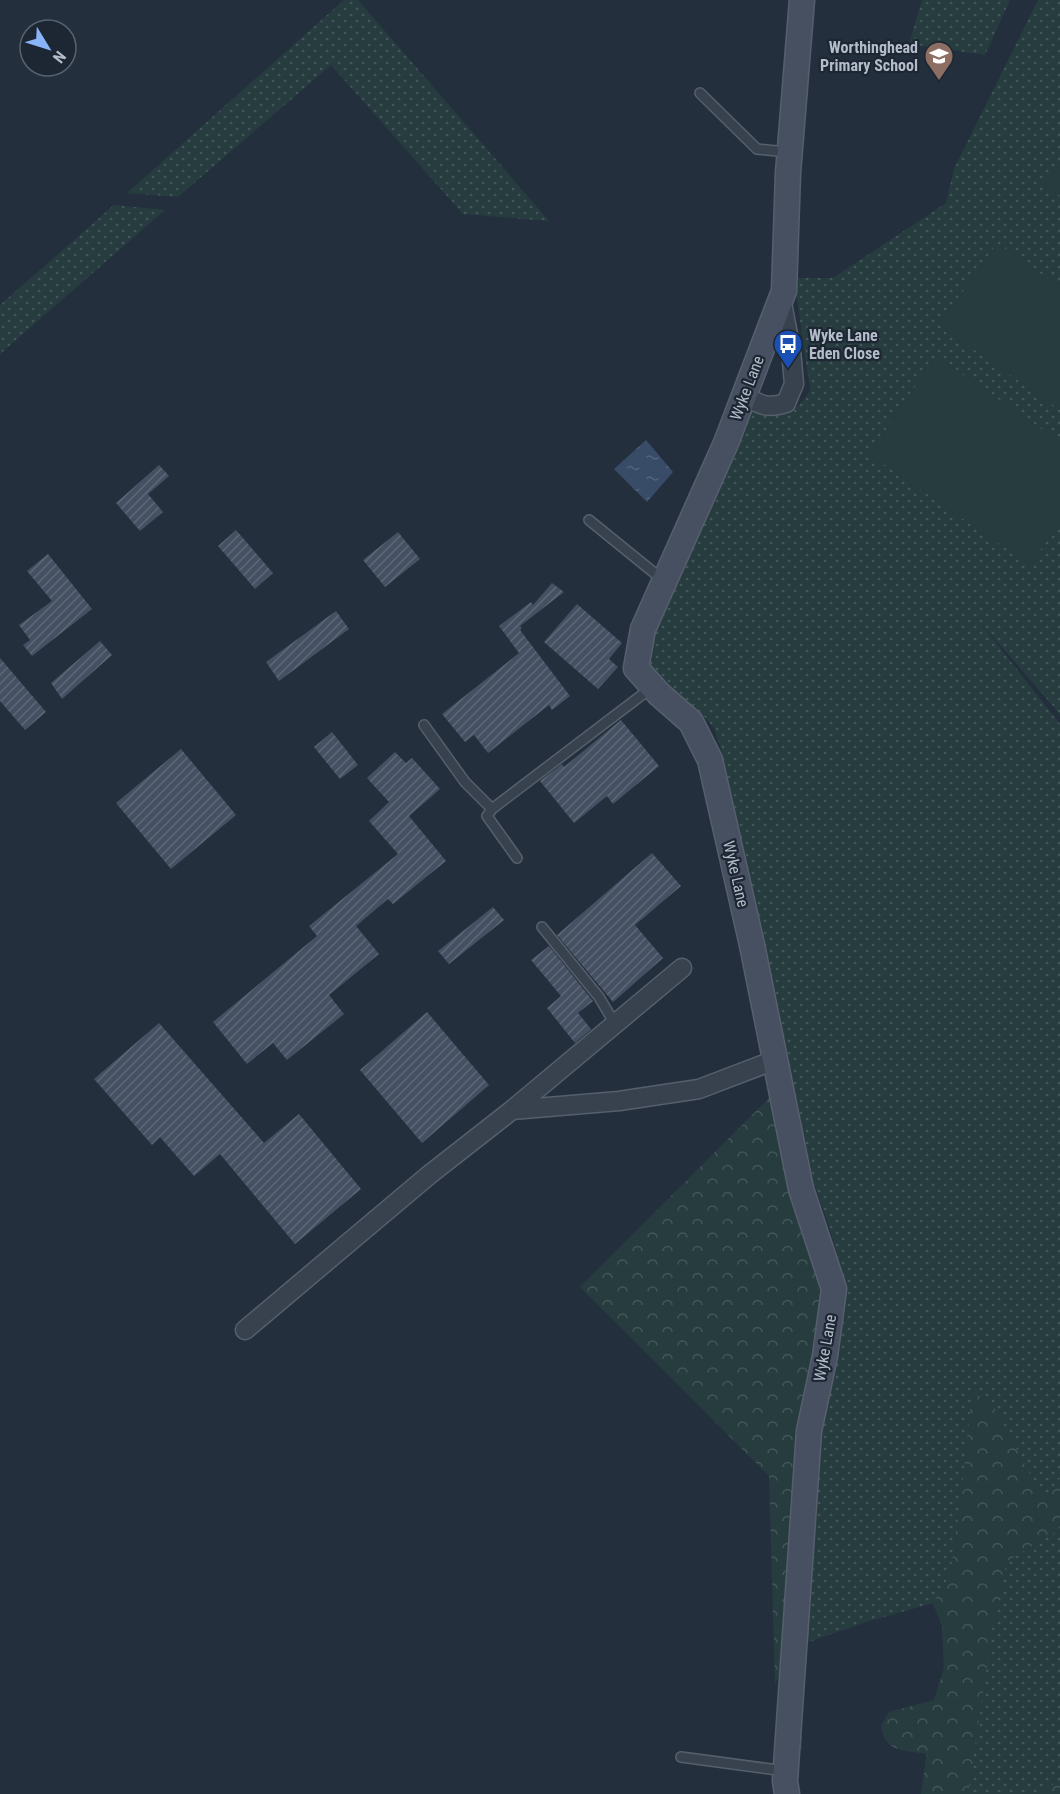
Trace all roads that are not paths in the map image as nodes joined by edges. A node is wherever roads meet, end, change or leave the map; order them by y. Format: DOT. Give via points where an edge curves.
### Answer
graph roads {
  1 [pos="802,0"];
  2 [pos="700,93"];
  3 [pos="790,152"];
  4 [pos="781,298"];
  5 [pos="744,396"];
  6 [pos="589,520"];
  7 [pos="664,581"];
  8 [pos="653,687"];
  9 [pos="424,725"];
  10 [pos="492,808"];
  11 [pos="517,858"];
  12 [pos="542,927"];
  13 [pos="682,968"];
  14 [pos="615,1024"];
  15 [pos="775,1060"];
  16 [pos="512,1110"];
  17 [pos="245,1330"];
  18 [pos="681,1757"];
  19 [pos="786,1783"];
  1 -- 3 [label="street, Wyke Lane"];
  2 -- 3 [label="lane" via="757,149"];
  3 -- 4 [label="street, Wyke Lane"];
  4 -- 5 [label="street, Wyke Lane"];
  4 -- 5 [label="street" via="794,384 786,403 779,405 763,406"];
  5 -- 7 [label="street, Wyke Lane"];
  6 -- 7 [label="lane"];
  7 -- 8 [label="street, Wyke Lane" via="643,629 636,668"];
  8 -- 10 [label="lane"];
  8 -- 15 [label="street, Wyke Lane" via="691,722 710,760"];
  9 -- 10 [label="lane" via="465,782"];
  10 -- 11 [label="lane" via="487,816"];
  12 -- 14 [label="lane" via="599,997"];
  13 -- 14 [label="street"];
  14 -- 16 [label="street"];
  15 -- 16 [label="street" via="699,1089 620,1101"];
  15 -- 19 [label="street, Wyke Lane" via="801,1189 834,1289 809,1431"];
  16 -- 17 [label="street"];
  18 -- 19 [label="lane"];
}
